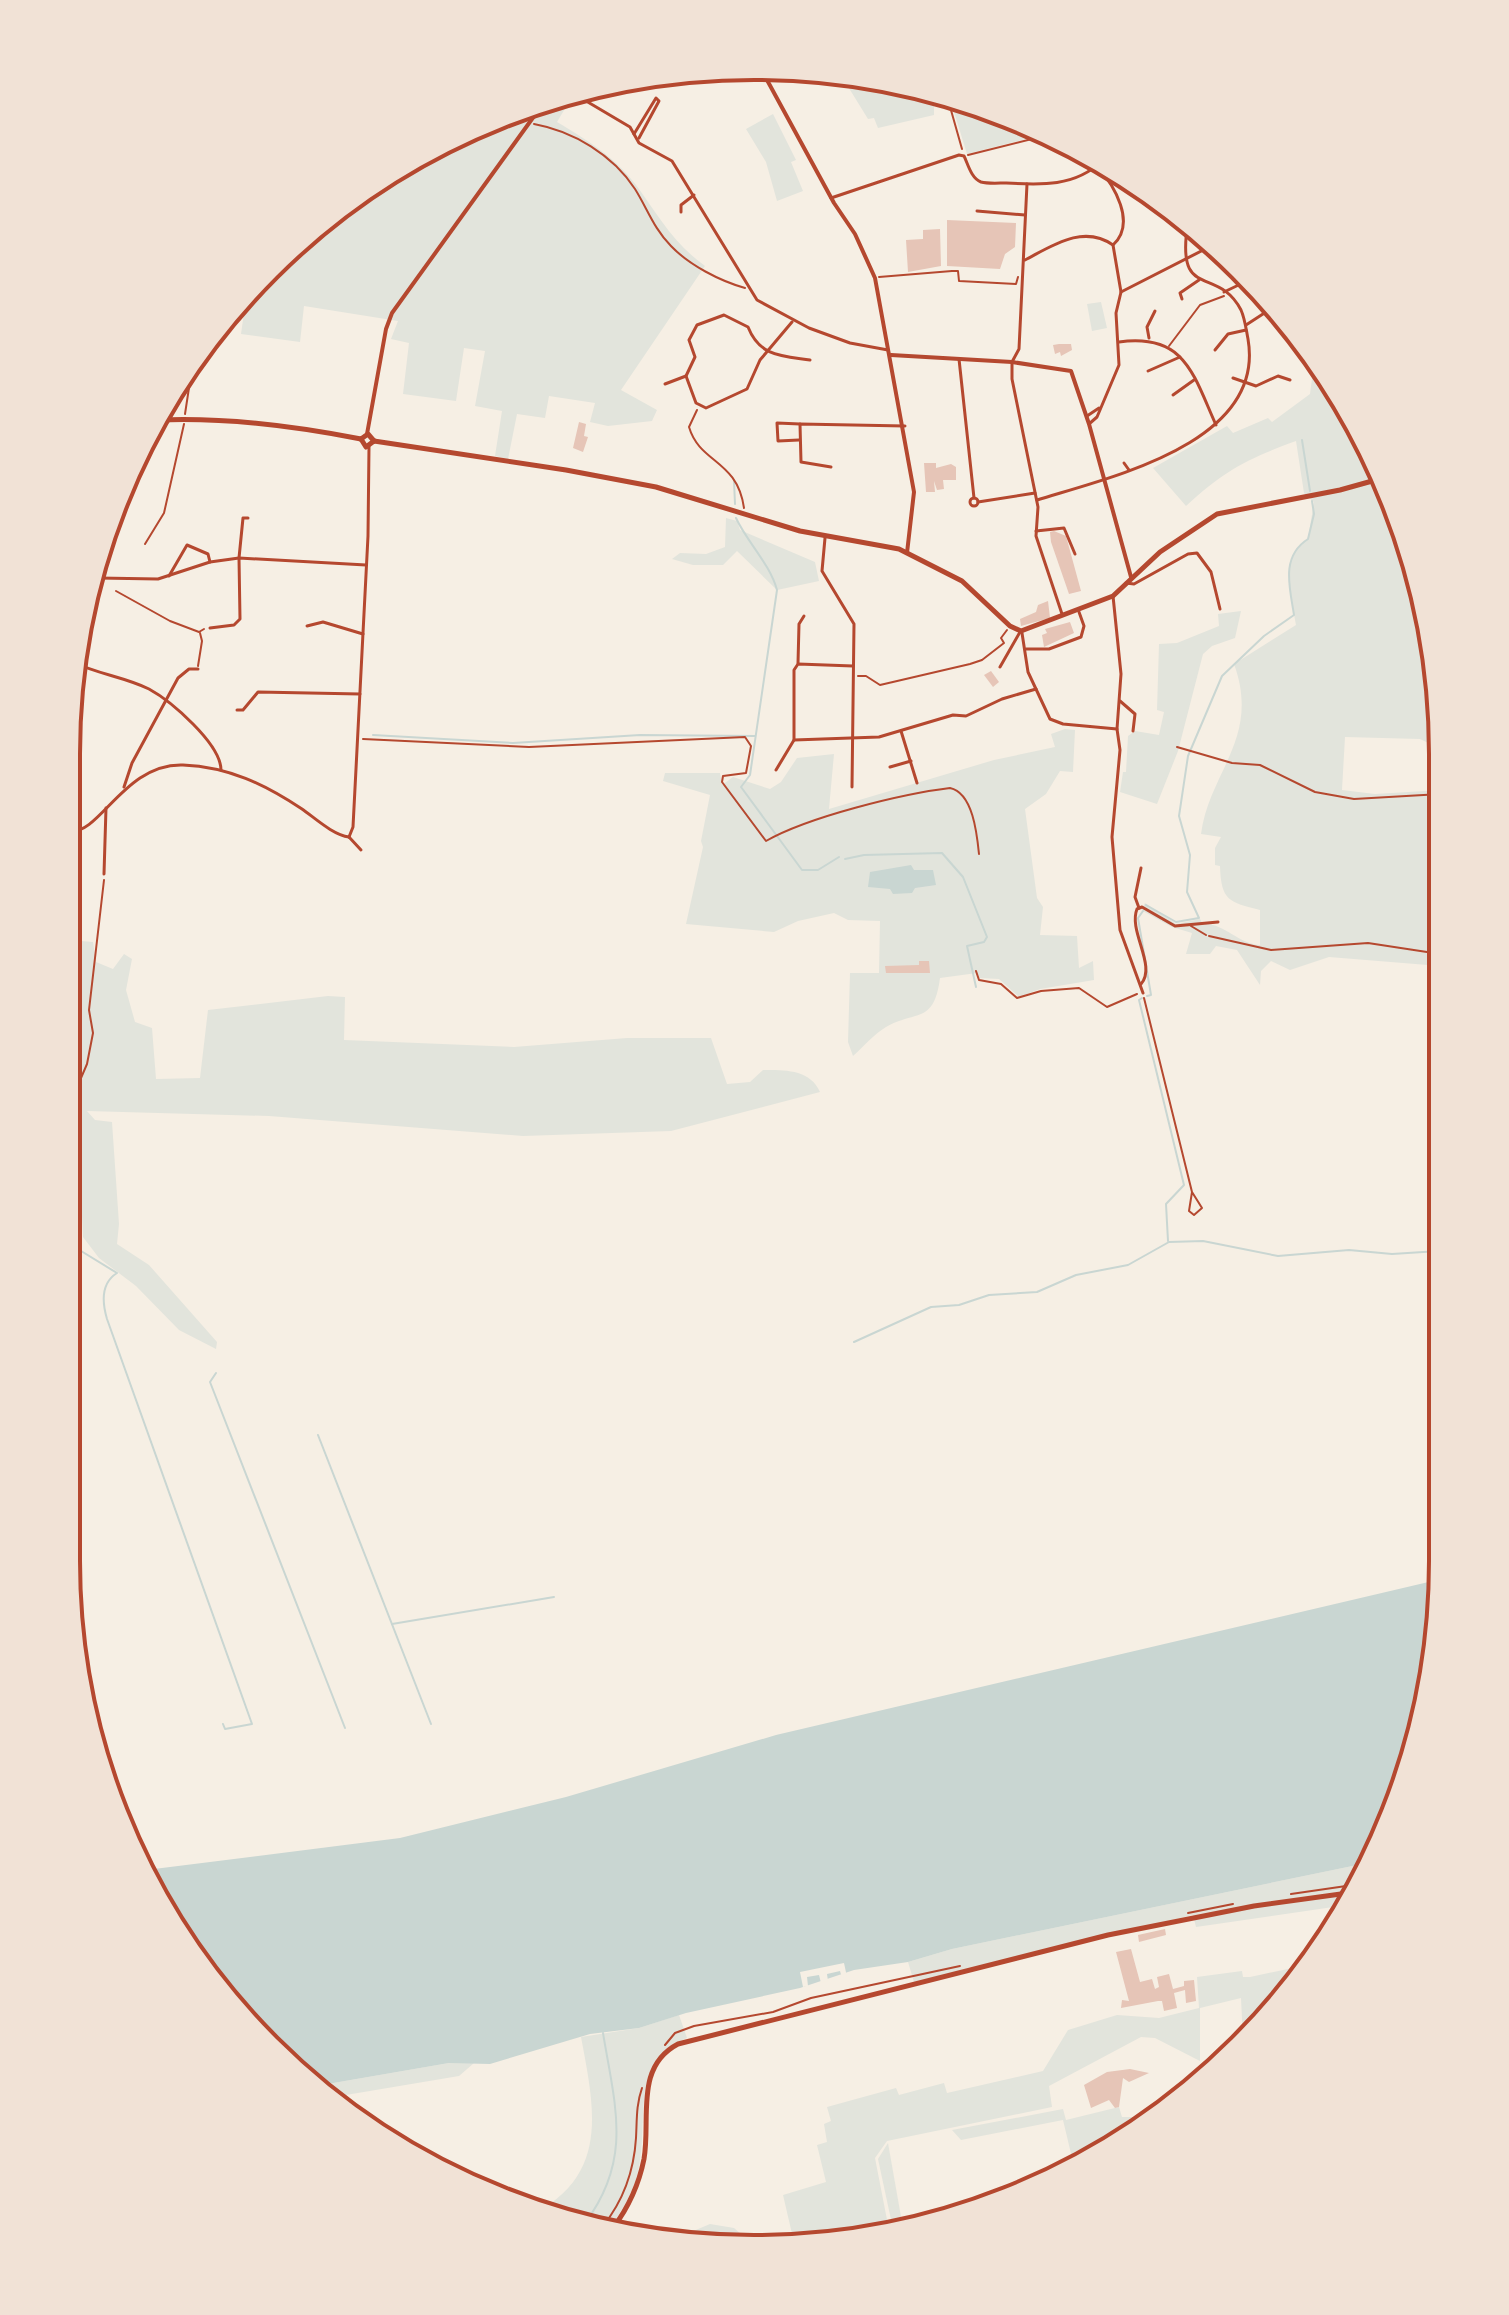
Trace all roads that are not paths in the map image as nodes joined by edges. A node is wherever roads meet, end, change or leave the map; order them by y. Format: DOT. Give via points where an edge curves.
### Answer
graph roads {
  1 [pos="767,80"];
  2 [pos="587,101"];
  3 [pos="530,119"];
  4 [pos="634,134"];
  5 [pos="638,139"];
  6 [pos="1090,169"];
  7 [pos="1109,181"];
  8 [pos="1027,184"];
  9 [pos="694,195"];
  10 [pos="831,198"];
  11 [pos="977,211"];
  12 [pos="681,212"];
  13 [pos="1025,215"];
  14 [pos="1186,237"];
  15 [pos="1113,245"];
  16 [pos="1203,250"];
  17 [pos="1184,260"];
  18 [pos="1024,261"];
  19 [pos="1199,280"];
  20 [pos="1238,285"];
  21 [pos="1121,292"];
  22 [pos="1225,292"];
  23 [pos="1182,299"];
  24 [pos="1155,311"];
  25 [pos="1265,313"];
  26 [pos="793,321"];
  27 [pos="1246,328"];
  28 [pos="1149,339"];
  29 [pos="1118,342"];
  30 [pos="1215,350"];
  31 [pos="890,352"];
  32 [pos="766,353"];
  33 [pos="1180,357"];
  34 [pos="959,359"];
  35 [pos="810,360"];
  36 [pos="1012,362"];
  37 [pos="1148,371"];
  38 [pos="686,376"];
  39 [pos="1233,378"];
  40 [pos="1194,380"];
  41 [pos="1290,380"];
  42 [pos="1248,383"];
  43 [pos="665,384"];
  44 [pos="1173,395"];
  45 [pos="1102,406"];
  46 [pos="1087,416"];
  47 [pos="169,420"];
  48 [pos="800,424"];
  49 [pos="1089,424"];
  50 [pos="1216,425"];
  51 [pos="905,426"];
  52 [pos="364,436"];
  53 [pos="800,440"];
  54 [pos="374,441"];
  55 [pos="369,447"];
  56 [pos="1124,463"];
  57 [pos="831,467"];
  58 [pos="1129,470"];
  59 [pos="1104,479"];
  60 [pos="1371,481"];
  61 [pos="1035,493"];
  62 [pos="1037,500"];
  63 [pos="248,518"];
  64 [pos="1036,531"];
  65 [pos="826,534"];
  66 [pos="907,553"];
  67 [pos="1075,554"];
  68 [pos="239,558"];
  69 [pos="210,562"];
  70 [pos="366,565"];
  71 [pos="169,576"];
  72 [pos="1131,577"];
  73 [pos="104,578"];
  74 [pos="1126,583"];
  75 [pos="1113,596"];
  76 [pos="1220,609"];
  77 [pos="1079,612"];
  78 [pos="804,616"];
  79 [pos="1063,617"];
  80 [pos="307,626"];
  81 [pos="210,628"];
  82 [pos="1021,631"];
  83 [pos="363,634"];
  84 [pos="1026,649"];
  85 [pos="798,664"];
  86 [pos="86,666"];
  87 [pos="853,666"];
  88 [pos="1000,667"];
  89 [pos="198,669"];
  90 [pos="1036,689"];
  91 [pos="360,694"];
  92 [pos="165,700"];
  93 [pos="1120,701"];
  94 [pos="237,710"];
  95 [pos="1117,729"];
  96 [pos="901,731"];
  97 [pos="1133,731"];
  98 [pos="794,740"];
  99 [pos="853,740"];
  100 [pos="911,761"];
  101 [pos="890,767"];
  102 [pos="221,770"];
  103 [pos="776,770"];
  104 [pos="917,783"];
  105 [pos="124,787"];
  106 [pos="852,787"];
  107 [pos="106,808"];
  108 [pos="80,827"];
  109 [pos="349,837"];
  110 [pos="361,850"];
  111 [pos="1141,868"];
  112 [pos="104,874"];
  113 [pos="1139,908"];
  114 [pos="1218,922"];
  115 [pos="1190,925"];
  116 [pos="1206,935"];
  117 [pos="1141,984"];
  118 [pos="1142,991"];
  119 [pos="1341,1894"];
  120 [pos="617,2221"];
  1 -- 10 [label="street"];
  2 -- 4 [label="street"];
  3 -- 52 [label="street" via="392,313"];
  4 -- 5 [label="street"];
  4 -- 5 [label="street" via="656,98"];
  5 -- 9 [label="street" via="672,161"];
  6 -- 8 [label="street" via="1061,183"];
  7 -- 15 [label="street" via="1121,205 1121,232"];
  8 -- 10 [label="street" via="980,182 964,156"];
  8 -- 13 [label="street"];
  9 -- 12 [label="street" via="681,205"];
  9 -- 26 [label="street" via="757,300"];
  10 -- 31 [label="street" via="875,278"];
  11 -- 13 [label="street"];
  13 -- 18 [label="street"];
  14 -- 17 [label="street"];
  15 -- 18 [label="street" via="1077,237"];
  15 -- 21 [label="street"];
  16 -- 17 [label="street"];
  17 -- 19 [label="street"];
  17 -- 21 [label="street"];
  18 -- 36 [label="street" via="1019,349"];
  19 -- 22 [label="street"];
  19 -- 23 [label="street" via="1180,293"];
  20 -- 22 [label="street"];
  21 -- 29 [label="street"];
  22 -- 27 [label="street" via="1240,309"];
  24 -- 28 [label="street" via="1147,327"];
  25 -- 27 [label="street"];
  26 -- 31 [label="street"];
  26 -- 32 [label="street"];
  27 -- 30 [label="street" via="1228,334"];
  27 -- 42 [label="street"];
  28 -- 29 [label="street"];
  28 -- 33 [label="street"];
  29 -- 45 [label="street" via="1119,365"];
  31 -- 34 [label="street"];
  31 -- 51 [label="street"];
  32 -- 35 [label="street"];
  32 -- 38 [label="street" via="741,394 706,408 700,406"];
  32 -- 38 [label="street" via="748,327 724,315 697,325 689,340 695,357"];
  33 -- 37 [label="street"];
  33 -- 40 [label="street"];
  34 -- 36 [label="street"];
  34 -- 61 [label="street" via="974,498 978,502"];
  36 -- 46 [label="street" via="1071,371"];
  36 -- 61 [label="street"];
  38 -- 43 [label="street"];
  39 -- 42 [label="street"];
  40 -- 44 [label="street"];
  40 -- 50 [label="street"];
  41 -- 42 [label="street" via="1278,376 1261,385"];
  42 -- 50 [label="street"];
  45 -- 46 [label="street"];
  45 -- 49 [label="street"];
  46 -- 49 [label="street"];
  47 -- 52 [label="main road"];
  48 -- 51 [label="street"];
  48 -- 53 [label="street"];
  48 -- 53 [label="street" via="777,423 778,441"];
  49 -- 59 [label="street"];
  50 -- 58 [label="street"];
  51 -- 66 [label="street" via="914,492"];
  52 -- 54 [label="main road"];
  52 -- 55 [label="main road" via="363,446"];
  53 -- 57 [label="street" via="801,462"];
  54 -- 55 [label="main road"];
  54 -- 65 [label="main road" via="656,487 800,531"];
  55 -- 70 [label="street"];
  56 -- 58 [label="street"];
  58 -- 59 [label="street"];
  59 -- 62 [label="street"];
  59 -- 72 [label="street"];
  60 -- 72 [label="main road" via="1217,514"];
  61 -- 62 [label="street"];
  62 -- 64 [label="street"];
  63 -- 68 [label="street" via="243,518"];
  64 -- 67 [label="street" via="1064,528"];
  64 -- 79 [label="street"];
  65 -- 66 [label="main road"];
  65 -- 87 [label="street" via="822,571 854,624"];
  66 -- 82 [label="main road" via="962,581"];
  68 -- 69 [label="street"];
  68 -- 70 [label="street"];
  68 -- 81 [label="street" via="240,619 234,625"];
  69 -- 71 [label="street"];
  69 -- 71 [label="street" via="208,554 187,545"];
  70 -- 83 [label="street"];
  71 -- 73 [label="street"];
  72 -- 74 [label="main road"];
  74 -- 75 [label="main road"];
  74 -- 76 [label="street" via="1134,584 1197,553 1211,572"];
  75 -- 77 [label="main road"];
  75 -- 93 [label="street"];
  77 -- 79 [label="main road"];
  77 -- 84 [label="street" via="1081,637 1049,649"];
  78 -- 85 [label="street"];
  79 -- 82 [label="main road"];
  80 -- 83 [label="street" via="323,622"];
  82 -- 84 [label="street"];
  82 -- 88 [label="street"];
  83 -- 91 [label="street"];
  84 -- 90 [label="street"];
  85 -- 87 [label="street"];
  85 -- 98 [label="street"];
  86 -- 92 [label="street" via="138,684"];
  87 -- 99 [label="street"];
  89 -- 92 [label="street" via="178,678"];
  90 -- 95 [label="street" via="1054,722"];
  90 -- 96 [label="street" via="966,716"];
  91 -- 94 [label="street" via="258,692"];
  91 -- 109 [label="street"];
  92 -- 102 [label="street" via="206,737"];
  92 -- 105 [label="street"];
  93 -- 95 [label="street"];
  93 -- 97 [label="street" via="1135,714"];
  95 -- 117 [label="street" via="1112,837 1116,897 1120,930"];
  96 -- 99 [label="street"];
  96 -- 100 [label="street"];
  98 -- 99 [label="street"];
  98 -- 103 [label="street"];
  99 -- 106 [label="street"];
  100 -- 101 [label="street"];
  100 -- 104 [label="street"];
  102 -- 105 [label="street" via="169,767"];
  102 -- 109 [label="street" via="246,776"];
  105 -- 107 [label="street"];
  107 -- 108 [label="street"];
  107 -- 112 [label="street"];
  109 -- 110 [label="street"];
  111 -- 113 [label="street" via="1135,897"];
  113 -- 115 [label="street" via="1175,926"];
  113 -- 117 [label="street" via="1135,923 1145,970"];
  114 -- 115 [label="street"];
  115 -- 116 [label="lane"];
  117 -- 118 [label="street"];
  119 -- 120 [label="main road" via="1108,1935 678,2044 663,2054 651,2073 643,2162"];
}
